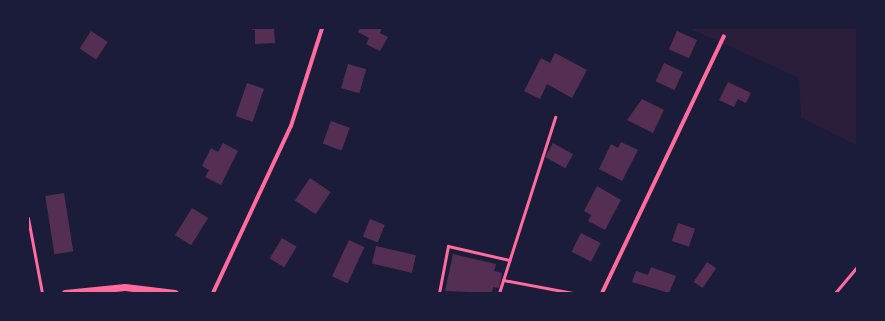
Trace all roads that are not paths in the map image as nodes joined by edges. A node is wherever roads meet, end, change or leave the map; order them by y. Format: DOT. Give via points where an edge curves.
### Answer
graph roads {
  1 [pos="322,28"];
  2 [pos="724,36"];
  3 [pos="555,117"];
  4 [pos="28,218"];
  5 [pos="509,260"];
  6 [pos="857,267"];
  7 [pos="503,280"];
  8 [pos="836,292"];
  9 [pos="42,293"];
  10 [pos="65,293"];
  11 [pos="174,293"];
  12 [pos="212,293"];
  13 [pos="439,293"];
  14 [pos="499,293"];
  15 [pos="573,293"];
  16 [pos="602,293"];
  17 [pos="841,293"];
  1 -- 12 [label="street" via="294,119"];
  2 -- 16 [label="street"];
  3 -- 5 [label="lane"];
  4 -- 9 [label="lane"];
  5 -- 7 [label="lane"];
  5 -- 13 [label="lane" via="448,246"];
  6 -- 8 [label="lane"];
  7 -- 14 [label="lane"];
  7 -- 15 [label="lane"];
  8 -- 17 [label="lane"];
  10 -- 11 [label="street" via="125,287"];
}
